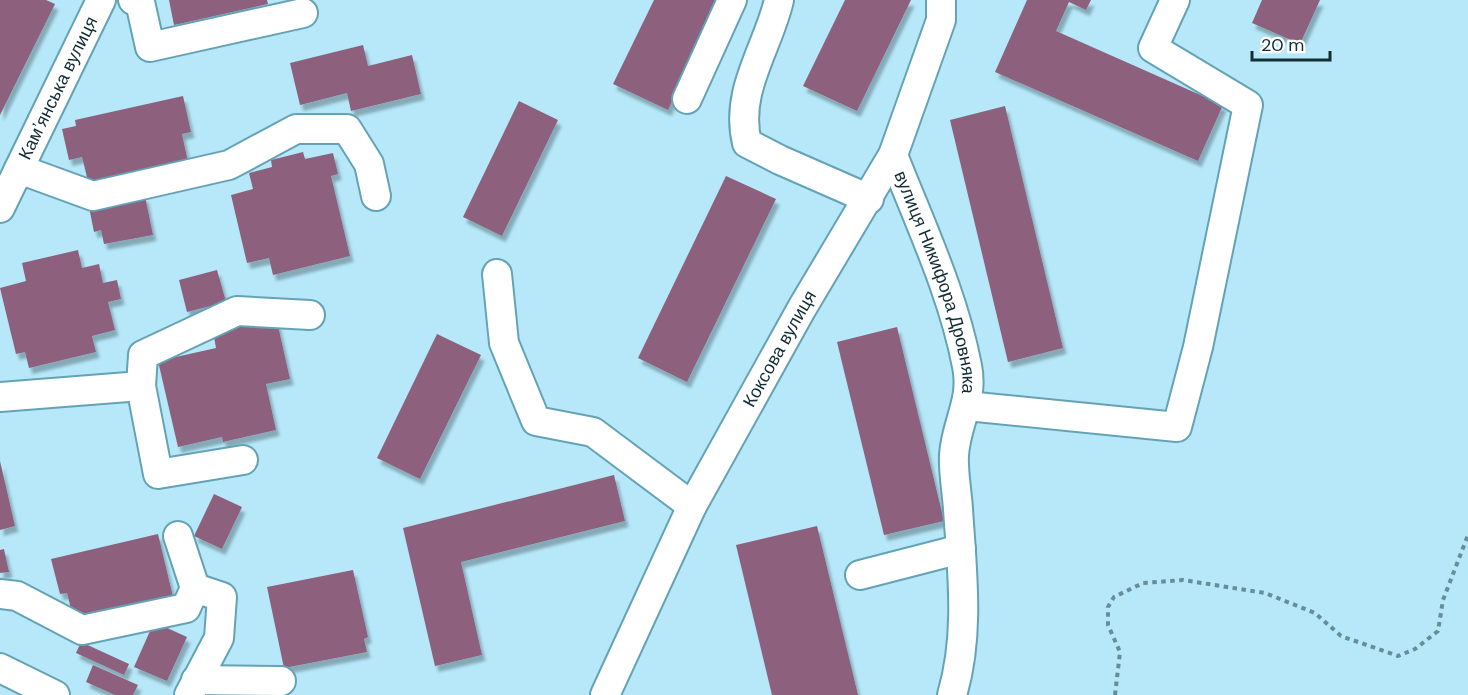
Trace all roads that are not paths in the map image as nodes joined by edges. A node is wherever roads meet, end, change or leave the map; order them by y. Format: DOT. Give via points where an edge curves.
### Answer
graph roads {
  1 [pos="101,0"];
  2 [pos="133,0"];
  3 [pos="732,0"];
  4 [pos="779,0"];
  5 [pos="941,0"];
  6 [pos="1175,0"];
  7 [pos="303,14"];
  8 [pos="687,99"];
  9 [pos="893,155"];
  10 [pos="19,169"];
  11 [pos="376,196"];
  12 [pos="869,199"];
  13 [pos="0,208"];
  14 [pos="497,274"];
  15 [pos="310,315"];
  16 [pos="141,386"];
  17 [pos="0,397"];
  18 [pos="967,406"];
  19 [pos="243,460"];
  20 [pos="693,506"];
  21 [pos="178,536"];
  22 [pos="961,549"];
  23 [pos="860,575"];
  24 [pos="195,588"];
  25 [pos="0,594"];
  26 [pos="0,668"];
  27 [pos="281,681"];
  28 [pos="192,687"];
  29 [pos="55,695"];
  30 [pos="604,695"];
  31 [pos="952,695"];
  1 -- 10 [label="street, Камʼянська вулиця"];
  2 -- 7 [label="street" via="140,2 150,47"];
  3 -- 8 [label="street"];
  4 -- 12 [label="street" via="749,82 742,123 747,143"];
  5 -- 9 [label="street, Коксова вулиця" via="941,20"];
  6 -- 18 [label="street" via="1153,48 1248,105 1198,347 1177,426"];
  9 -- 12 [label="street, Коксова вулиця"];
  9 -- 18 [label="street, вулиця Никифора Дровняка" via="958,326 968,374"];
  10 -- 11 [label="street" via="93,196 229,165 296,129 347,129 369,164"];
  10 -- 13 [label="street, Камʼянська вулиця"];
  12 -- 20 [label="street, Коксова вулиця" via="802,308"];
  14 -- 20 [label="street" via="504,344 536,422 593,432"];
  15 -- 16 [label="street" via="237,311 143,355"];
  16 -- 17 [label="street"];
  16 -- 19 [label="street" via="158,474"];
  18 -- 22 [label="street, вулиця Никифора Дровняка" via="954,454"];
  20 -- 30 [label="street, Коксова вулиця"];
  21 -- 24 [label="street"];
  22 -- 23 [label="street"];
  22 -- 31 [label="street, вулиця Никифора Дровняка" via="963,624"];
  24 -- 25 [label="street" via="186,609 82,630 17,596"];
  24 -- 28 [label="street" via="222,597 219,638"];
  26 -- 29 [label="street"];
  27 -- 28 [label="street"];
}
